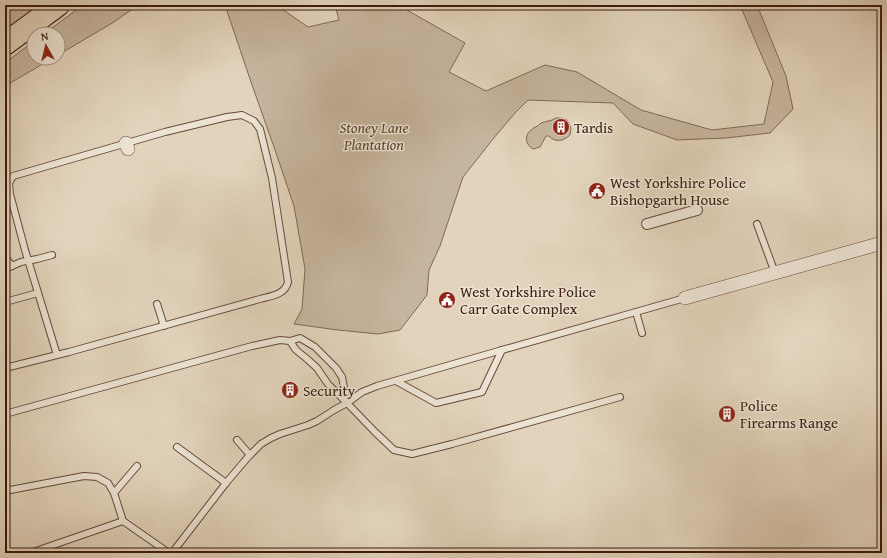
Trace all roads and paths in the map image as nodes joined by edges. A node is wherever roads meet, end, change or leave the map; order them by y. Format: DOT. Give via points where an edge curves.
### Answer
graph roads {
  1 [pos="58,5"];
  2 [pos="5,44"];
  3 [pos="8,201"];
  4 [pos="697,210"];
  5 [pos="647,224"];
  6 [pos="757,224"];
  7 [pos="882,243"];
  8 [pos="52,255"];
  9 [pos="5,257"];
  10 [pos="29,261"];
  11 [pos="12,266"];
  12 [pos="5,269"];
  13 [pos="775,273"];
  14 [pos="38,293"];
  15 [pos="685,298"];
  16 [pos="5,302"];
  17 [pos="157,304"];
  18 [pos="636,312"];
  19 [pos="164,326"];
  20 [pos="642,333"];
  21 [pos="290,341"];
  22 [pos="502,350"];
  23 [pos="57,355"];
  24 [pos="5,368"];
  25 [pos="396,381"];
  26 [pos="620,397"];
  27 [pos="347,403"];
  28 [pos="5,414"];
  29 [pos="237,440"];
  30 [pos="177,447"];
  31 [pos="250,455"];
  32 [pos="137,466"];
  33 [pos="226,483"];
  34 [pos="5,491"];
  35 [pos="114,493"];
  36 [pos="123,521"];
  37 [pos="30,553"];
  38 [pos="169,553"];
  39 [pos="172,553"];
  1 -- 2 [label="highway"];
  3 -- 10 [label="lane"];
  3 -- 19 [label="lane" via="9,183 13,176 127,146 165,132 227,117 242,116 254,121 260,129 272,178 288,282 285,290"];
  4 -- 5 [label="street"];
  6 -- 13 [label="lane"];
  7 -- 13 [label="street"];
  8 -- 10 [label="lane"];
  9 -- 11 [label="lane"];
  10 -- 11 [label="lane"];
  10 -- 14 [label="lane"];
  11 -- 12 [label="lane"];
  13 -- 15 [label="street"];
  14 -- 16 [label="lane"];
  14 -- 23 [label="lane"];
  15 -- 18 [label="lane"];
  17 -- 19 [label="lane"];
  18 -- 20 [label="lane"];
  18 -- 22 [label="lane"];
  19 -- 23 [label="lane"];
  21 -- 27 [label="lane"];
  21 -- 27 [label="lane" via="300,338 315,347 336,368 342,377"];
  21 -- 28 [label="lane" via="280,340 252,346"];
  22 -- 25 [label="lane"];
  22 -- 25 [label="lane" via="482,392 436,403"];
  23 -- 24 [label="lane"];
  25 -- 27 [label="lane" via="362,392"];
  26 -- 27 [label="lane" via="412,454 394,450"];
  27 -- 31 [label="lane" via="317,421 270,438"];
  29 -- 31 [label="lane"];
  30 -- 33 [label="lane"];
  31 -- 33 [label="lane"];
  32 -- 35 [label="lane"];
  33 -- 39 [label="lane"];
  34 -- 35 [label="lane" via="84,476 98,477 108,483"];
  35 -- 36 [label="lane"];
  36 -- 37 [label="lane"];
  36 -- 38 [label="lane"];
}
